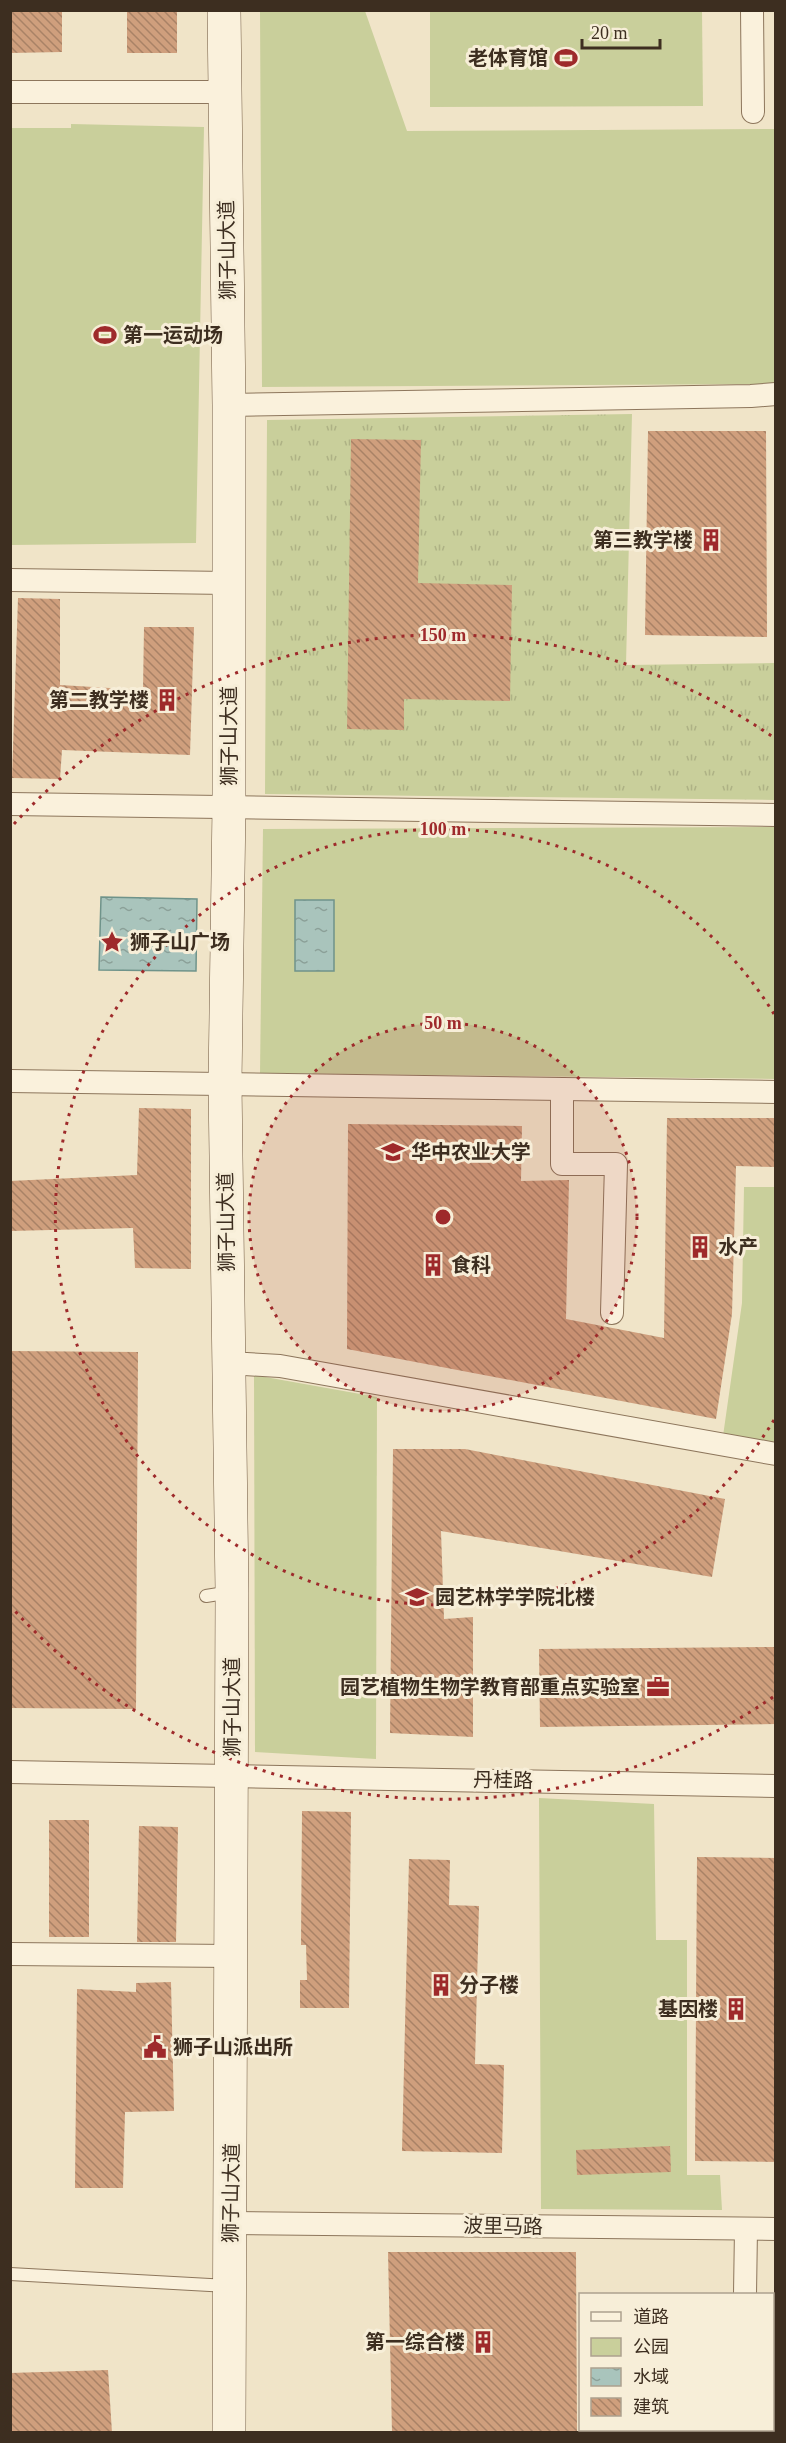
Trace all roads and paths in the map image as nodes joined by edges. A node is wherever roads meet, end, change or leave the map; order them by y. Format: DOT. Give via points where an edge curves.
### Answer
graph roads {
  1 [pos="224,10"];
  2 [pos="752,10"];
  3 [pos="10,92"];
  4 [pos="225,92"];
  5 [pos="753,112"];
  6 [pos="776,394"];
  7 [pos="229,405"];
  8 [pos="10,580"];
  9 [pos="228,583"];
  10 [pos="10,804"];
  11 [pos="229,806"];
  12 [pos="776,814"];
  13 [pos="10,1081"];
  14 [pos="225,1083"];
  15 [pos="562,1089"];
  16 [pos="776,1092"];
  17 [pos="612,1313"];
  18 [pos="228,1363"];
  19 [pos="776,1454"];
  20 [pos="10,1772"];
  21 [pos="231,1776"];
  22 [pos="776,1786"];
  23 [pos="10,1954"];
  24 [pos="231,1956"];
  25 [pos="231,2223"];
  26 [pos="746,2229"];
  27 [pos="776,2229"];
  28 [pos="10,2274"];
  29 [pos="229,2286"];
  30 [pos="745,2293"];
  31 [pos="229,2433"];
  1 -- 4 [label="street, 狮子山大道"];
  2 -- 5 [label="street"];
  3 -- 4 [label="street"];
  4 -- 7 [label="street, 狮子山大道"];
  6 -- 7 [label="street"];
  7 -- 9 [label="street, 狮子山大道"];
  8 -- 9 [label="street"];
  9 -- 11 [label="street, 狮子山大道"];
  10 -- 11 [label="street"];
  11 -- 12 [label="street"];
  11 -- 14 [label="street, 狮子山大道"];
  13 -- 14 [label="street"];
  14 -- 15 [label="street"];
  14 -- 18 [label="street, 狮子山大道"];
  15 -- 16 [label="street"];
  15 -- 17 [label="street" via="562,1164 616,1164"];
  18 -- 19 [label="street" via="280,1366"];
  18 -- 21 [label="street, 狮子山大道" via="219,1594"];
  20 -- 21 [label="street, 丹桂路"];
  21 -- 22 [label="street, 丹桂路"];
  21 -- 24 [label="street, 狮子山大道"];
  23 -- 24 [label="street"];
  24 -- 25 [label="street, 狮子山大道"];
  25 -- 26 [label="street, 波里马路"];
  25 -- 29 [label="street, 狮子山大道"];
  26 -- 27 [label="street, 波里马路"];
  26 -- 30 [label="street"];
  28 -- 29 [label="lane"];
  29 -- 31 [label="street, 狮子山大道"];
}
